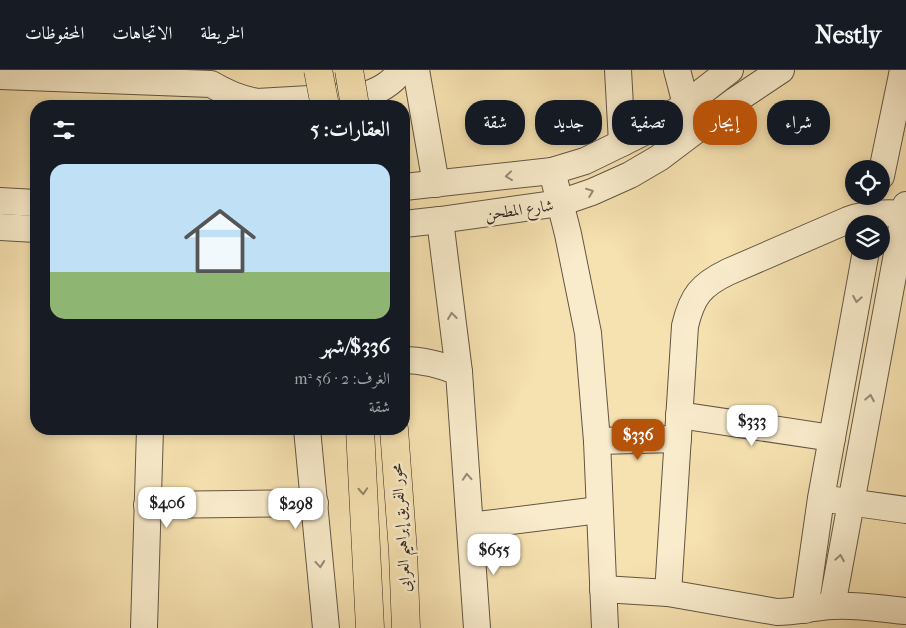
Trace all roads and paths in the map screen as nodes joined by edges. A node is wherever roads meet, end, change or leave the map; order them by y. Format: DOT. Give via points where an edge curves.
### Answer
graph roads {
  1 [pos="318,70"];
  2 [pos="349,70"];
  3 [pos="402,70"];
  4 [pos="416,70"];
  5 [pos="618,70"];
  6 [pos="677,70"];
  7 [pos="730,70"];
  8 [pos="781,70"];
  9 [pos="80,74"];
  10 [pos="0,76"];
  11 [pos="904,77"];
  12 [pos="212,87"];
  13 [pos="245,100"];
  14 [pos="292,100"];
  15 [pos="324,100"];
  16 [pos="354,100"];
  17 [pos="620,100"];
  18 [pos="736,100"];
  19 [pos="685,105"];
  20 [pos="693,131"];
  21 [pos="618,145"];
  22 [pos="885,160"];
  23 [pos="552,171"];
  24 [pos="436,184"];
  25 [pos="410,186"];
  26 [pos="0,201"];
  27 [pos="30,203"];
  28 [pos="560,203"];
  29 [pos="905,210"];
  30 [pos="874,211"];
  31 [pos="440,220"];
  32 [pos="410,223"];
  33 [pos="0,226"];
  34 [pos="30,229"];
  35 [pos="864,260"];
  36 [pos="410,361"];
  37 [pos="459,372"];
  38 [pos="678,427"];
  39 [pos="150,435"];
  40 [pos="308,435"];
  41 [pos="360,436"];
  42 [pos="394,437"];
  43 [pos="832,438"];
  44 [pos="597,441"];
  45 [pos="820,498"];
  46 [pos="314,503"];
  47 [pos="850,503"];
  48 [pos="147,505"];
  49 [pos="599,510"];
  50 [pos="906,510"];
  51 [pos="470,526"];
  52 [pos="603,589"];
  53 [pos="668,592"];
  54 [pos="832,606"];
  55 [pos="805,610"];
  56 [pos="906,611"];
  57 [pos="144,628"];
  58 [pos="326,628"];
  59 [pos="370,628"];
  60 [pos="406,628"];
  61 [pos="477,628"];
  62 [pos="605,628"];
  1 -- 15 [label="main road, bridge"];
  2 -- 16 [label="main road, bridge"];
  3 -- 14 [label="street" via="384,88 362,96"];
  4 -- 24 [label="street"];
  5 -- 17 [label="street"];
  6 -- 19 [label="street"];
  7 -- 19 [label="street, شارع المطحن"];
  8 -- 18 [label="street, شارع المطحن"];
  9 -- 10 [label="street"];
  9 -- 12 [label="street"];
  11 -- 22 [label="street"];
  12 -- 13 [label="street"];
  19 -- 20 [label="street"];
  28 -- 20 [label="street, شارع المطحن, one-way" via="630,175 659,158"];
  21 -- 23 [label="street, شارع المطحن" via="585,161"];
  23 -- 24 [label="street, شارع المطحن, one-way"];
  23 -- 28 [label="street"];
  24 -- 25 [label="street, شارع المطحن"];
  26 -- 27 [label="street"];
  28 -- 31 [label="street, شارع المطحن"];
  28 -- 44 [label="street" via="588,333"];
  29 -- 30 [label="street"];
  47 -- 29 [label="street, one-way"];
  30 -- 38 [label="street" via="728,272 698,292 689,308 685,326"];
  31 -- 32 [label="street, شارع المطحن"];
  37 -- 31 [label="street, one-way"];
  33 -- 34 [label="street"];
  35 -- 43 [label="street, one-way"];
  36 -- 37 [label="street"];
  51 -- 37 [label="street, one-way"];
  38 -- 43 [label="street"];
  38 -- 44 [label="street"];
  38 -- 53 [label="street"];
  39 -- 48 [label="street"];
  40 -- 46 [label="street"];
  41 -- 59 [label="main road, محور الفريق إبراهيم العرابى, one-way"];
  42 -- 60 [label="main road, محور الفريق إبراهيم العرابى"];
  43 -- 45 [label="street"];
  44 -- 49 [label="street"];
  45 -- 47 [label="street"];
  45 -- 55 [label="street"];
  46 -- 48 [label="street"];
  46 -- 58 [label="street, one-way"];
  47 -- 50 [label="street"];
  54 -- 47 [label="street, one-way"];
  48 -- 57 [label="street"];
  49 -- 51 [label="street"];
  49 -- 52 [label="street"];
  51 -- 61 [label="street"];
  52 -- 53 [label="street"];
  52 -- 62 [label="street"];
  53 -- 55 [label="street" via="777,612"];
  54 -- 55 [label="street"];
  54 -- 56 [label="street"];
}
